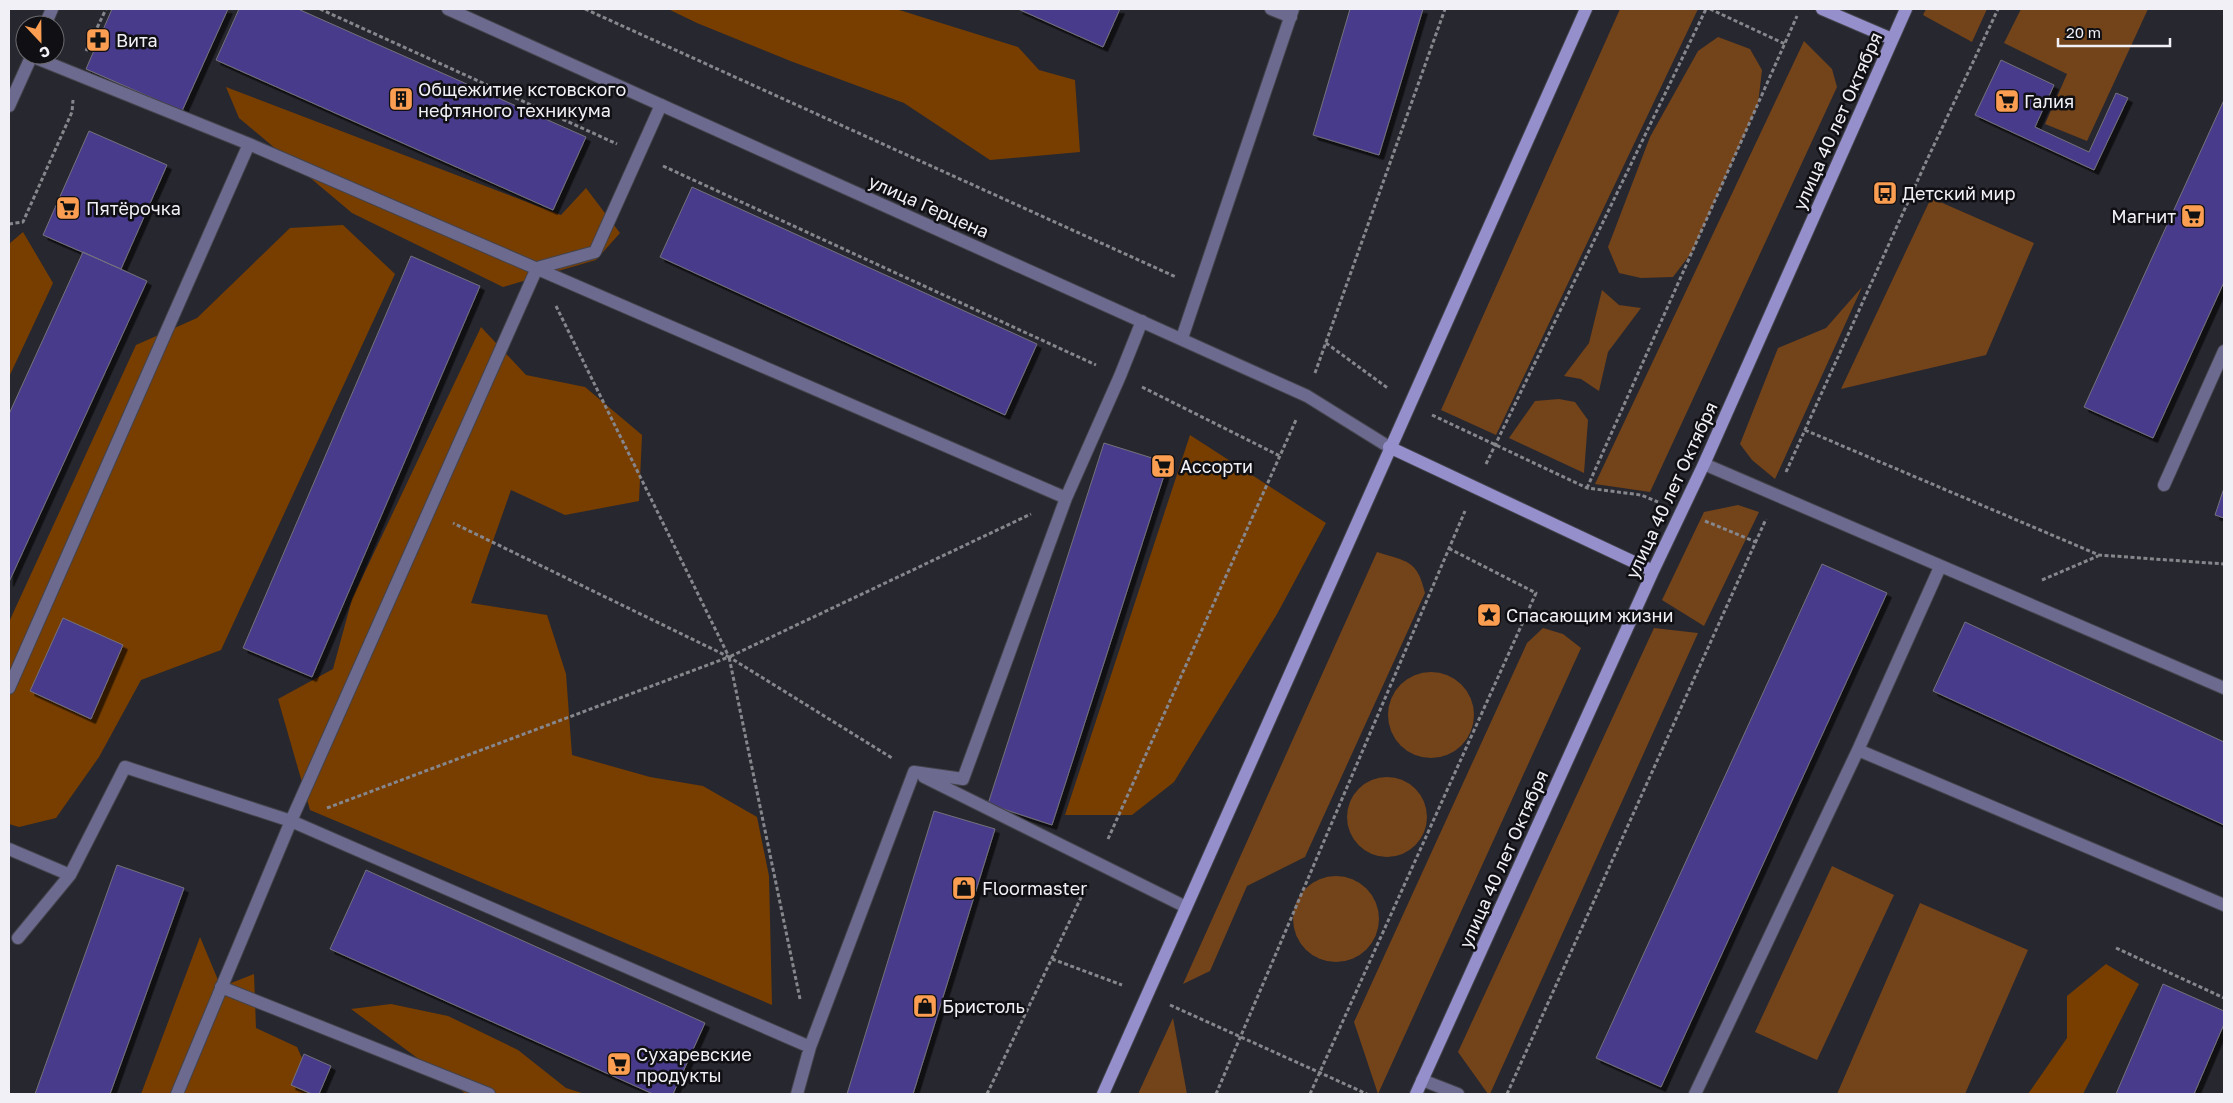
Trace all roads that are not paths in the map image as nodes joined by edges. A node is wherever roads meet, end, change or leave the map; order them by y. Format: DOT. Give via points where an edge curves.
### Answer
graph roads {
  1 [pos="448,9"];
  2 [pos="1271,9"];
  3 [pos="1586,9"];
  4 [pos="1822,9"];
  5 [pos="1906,9"];
  6 [pos="1292,13"];
  7 [pos="1892,39"];
  8 [pos="28,65"];
  9 [pos="54,65"];
  10 [pos="9,106"];
  11 [pos="661,106"];
  12 [pos="249,144"];
  13 [pos="536,268"];
  14 [pos="1142,321"];
  15 [pos="1182,338"];
  16 [pos="2224,351"];
  17 [pos="1389,447"];
  18 [pos="1704,464"];
  19 [pos="2164,486"];
  20 [pos="1066,498"];
  21 [pos="1940,567"];
  22 [pos="1653,571"];
  23 [pos="9,688"];
  24 [pos="2224,688"];
  25 [pos="1858,750"];
  26 [pos="914,772"];
  27 [pos="291,821"];
  28 [pos="9,848"];
  29 [pos="70,875"];
  30 [pos="2224,905"];
  31 [pos="1186,908"];
  32 [pos="18,938"];
  33 [pos="222,987"];
  34 [pos="810,1047"];
  35 [pos="1422,1080"];
  36 [pos="177,1094"];
  37 [pos="489,1094"];
  38 [pos="797,1094"];
  39 [pos="1103,1094"];
  40 [pos="1416,1094"];
  41 [pos="1458,1094"];
  42 [pos="1695,1094"];
  1 -- 11 [label="street, улица Герцена"];
  2 -- 6 [label="street"];
  3 -- 17 [label="street"];
  4 -- 7 [label="street"];
  5 -- 7 [label="street, улица 40 лет Октября"];
  6 -- 15 [label="street"];
  7 -- 18 [label="street, улица 40 лет Октября"];
  8 -- 10 [label="street"];
  9 -- 12 [label="street"];
  11 -- 13 [label="street" via="595,252"];
  11 -- 14 [label="street, улица Герцена"];
  12 -- 13 [label="street"];
  12 -- 23 [label="street"];
  13 -- 20 [label="street"];
  13 -- 27 [label="street"];
  14 -- 15 [label="street, улица Герцена"];
  14 -- 20 [label="street"];
  15 -- 17 [label="street, улица Герцена" via="1307,396"];
  16 -- 19 [label="street"];
  17 -- 22 [label="street"];
  17 -- 31 [label="street"];
  18 -- 21 [label="street"];
  18 -- 22 [label="street, улица 40 лет Октября"];
  20 -- 26 [label="street" via="963,779"];
  21 -- 24 [label="street"];
  21 -- 25 [label="street"];
  22 -- 35 [label="street, улица 40 лет Октября"];
  25 -- 30 [label="street"];
  25 -- 42 [label="street"];
  26 -- 31 [label="street"];
  26 -- 34 [label="street"];
  27 -- 29 [label="street" via="125,767"];
  27 -- 33 [label="street"];
  27 -- 34 [label="street"];
  28 -- 29 [label="street"];
  29 -- 32 [label="street"];
  31 -- 39 [label="street"];
  33 -- 36 [label="street"];
  33 -- 37 [label="street"];
  34 -- 38 [label="street"];
  35 -- 40 [label="street, улица 40 лет Октября"];
  35 -- 41 [label="street"];
}
